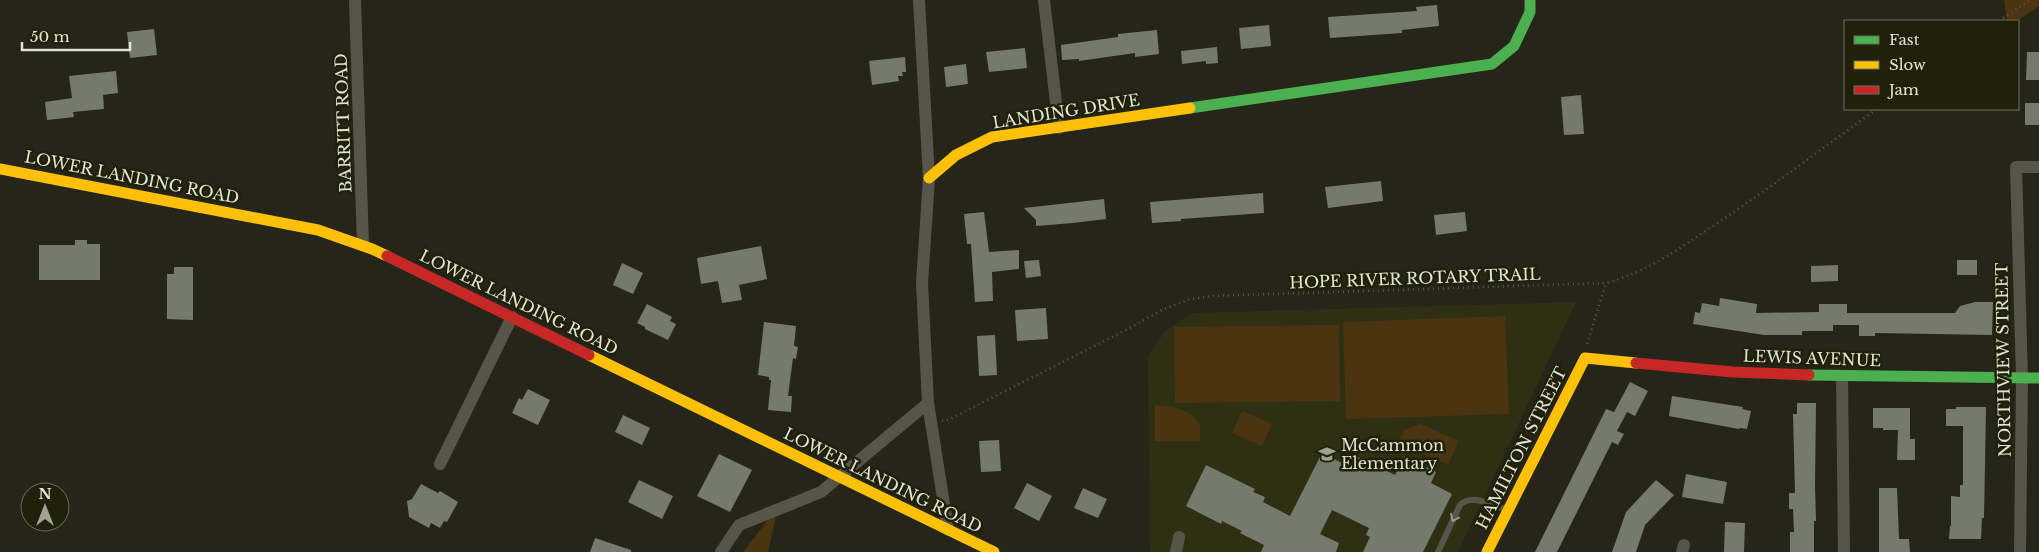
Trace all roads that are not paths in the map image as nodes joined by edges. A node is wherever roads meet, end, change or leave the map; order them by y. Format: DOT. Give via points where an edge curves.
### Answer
graph roads {
  1 [pos="355,0"];
  2 [pos="919,0"];
  3 [pos="1044,0"];
  4 [pos="1530,0"];
  5 [pos="1059,128"];
  6 [pos="2039,167"];
  7 [pos="0,169"];
  8 [pos="929,178"];
  9 [pos="363,245"];
  10 [pos="512,317"];
  11 [pos="1585,358"];
  12 [pos="1842,377"];
  13 [pos="2022,378"];
  14 [pos="2039,378"];
  15 [pos="928,403"];
  16 [pos="440,464"];
  17 [pos="839,476"];
  18 [pos="1508,510"];
  19 [pos="948,530"];
  20 [pos="1179,537"];
  21 [pos="721,552"];
  22 [pos="994,552"];
  23 [pos="1176,552"];
  24 [pos="1438,552"];
  25 [pos="1487,552"];
  26 [pos="1844,552"];
  27 [pos="2020,552"];
  1 -- 9 [label="street, BARRITT ROAD"];
  2 -- 8 [label="street"];
  3 -- 5 [label="street"];
  4 -- 5 [label="street, LANDING DRIVE" via="1530,12 1514,46 1492,64"];
  5 -- 8 [label="street, LANDING DRIVE" via="992,137 956,154"];
  6 -- 13 [label="street, NORTHVIEW STREET" via="2016,167"];
  7 -- 9 [label="street, LOWER LANDING ROAD" via="318,230"];
  8 -- 15 [label="street" via="922,282"];
  9 -- 10 [label="street, LOWER LANDING ROAD"];
  10 -- 16 [label="street"];
  10 -- 17 [label="street, LOWER LANDING ROAD"];
  11 -- 12 [label="street, LEWIS AVENUE" via="1733,372"];
  11 -- 18 [label="street, HAMILTON STREET"];
  12 -- 13 [label="street, LEWIS AVENUE"];
  12 -- 26 [label="street"];
  13 -- 14 [label="street, LEWIS AVENUE"];
  13 -- 27 [label="street, NORTHVIEW STREET"];
  15 -- 17 [label="street"];
  15 -- 19 [label="street"];
  17 -- 19 [label="street, LOWER LANDING ROAD"];
  17 -- 21 [label="street" via="822,492 739,525"];
  18 -- 24 [label="lane, one-way" via="1473,499 1465,500"];
  18 -- 25 [label="street, HAMILTON STREET"];
  19 -- 22 [label="street, LOWER LANDING ROAD"];
  20 -- 23 [label="street"];
}
